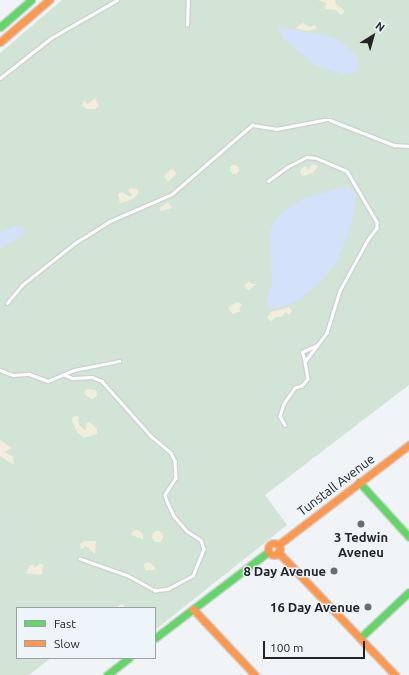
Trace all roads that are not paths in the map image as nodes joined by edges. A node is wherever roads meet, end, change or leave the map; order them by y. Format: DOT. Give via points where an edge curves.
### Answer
graph roads {
  1 [pos="31,0"];
  2 [pos="49,0"];
  3 [pos="117,0"];
  4 [pos="188,0"];
  5 [pos="187,25"];
  6 [pos="0,26"];
  7 [pos="0,42"];
  8 [pos="0,78"];
  9 [pos="409,146"];
  10 [pos="268,181"];
  11 [pos="7,303"];
  12 [pos="317,344"];
  13 [pos="119,361"];
  14 [pos="305,362"];
  15 [pos="0,370"];
  16 [pos="65,375"];
  17 [pos="285,425"];
  18 [pos="409,445"];
  19 [pos="359,482"];
  20 [pos="409,537"];
  21 [pos="278,549"];
  22 [pos="80,559"];
  23 [pos="409,592"];
  24 [pos="193,609"];
  25 [pos="156,637"];
  26 [pos="360,638"];
  27 [pos="128,659"];
  28 [pos="107,675"];
  29 [pos="255,675"];
  30 [pos="395,675"];
  1 -- 6 [label="main road"];
  2 -- 7 [label="main road"];
  3 -- 8 [label="lane" via="51,38"];
  4 -- 5 [label="lane"];
  9 -- 11 [label="lane" via="394,145 330,120 276,129 252,125 172,194 108,222 75,243 22,285"];
  10 -- 12 [label="lane" via="307,157 316,158 347,171 377,222 377,228 340,291 327,333"];
  12 -- 14 [label="lane"];
  12 -- 14 [label="lane" via="302,352"];
  13 -- 16 [label="lane" via="74,370"];
  14 -- 17 [label="lane" via="308,379 289,396 280,416"];
  15 -- 16 [label="lane" via="13,375 29,374 48,381"];
  16 -- 22 [label="lane" via="72,378 92,377 102,381 151,436 171,453 175,461 176,478 165,495 167,501 174,516 187,531 201,540 204,549 193,576 169,589 155,591 128,576"];
  18 -- 19 [label="main road, Tunstall Avenue"];
  19 -- 20 [label="main road"];
  19 -- 21 [label="main road, Tunstall Avenue"];
  21 -- 24 [label="main road" via="273,555 268,552"];
  21 -- 26 [label="main road"];
  23 -- 26 [label="main road"];
  24 -- 25 [label="main road"];
  24 -- 29 [label="main road"];
  26 -- 30 [label="main road"];
  27 -- 28 [label="main road"];
}
